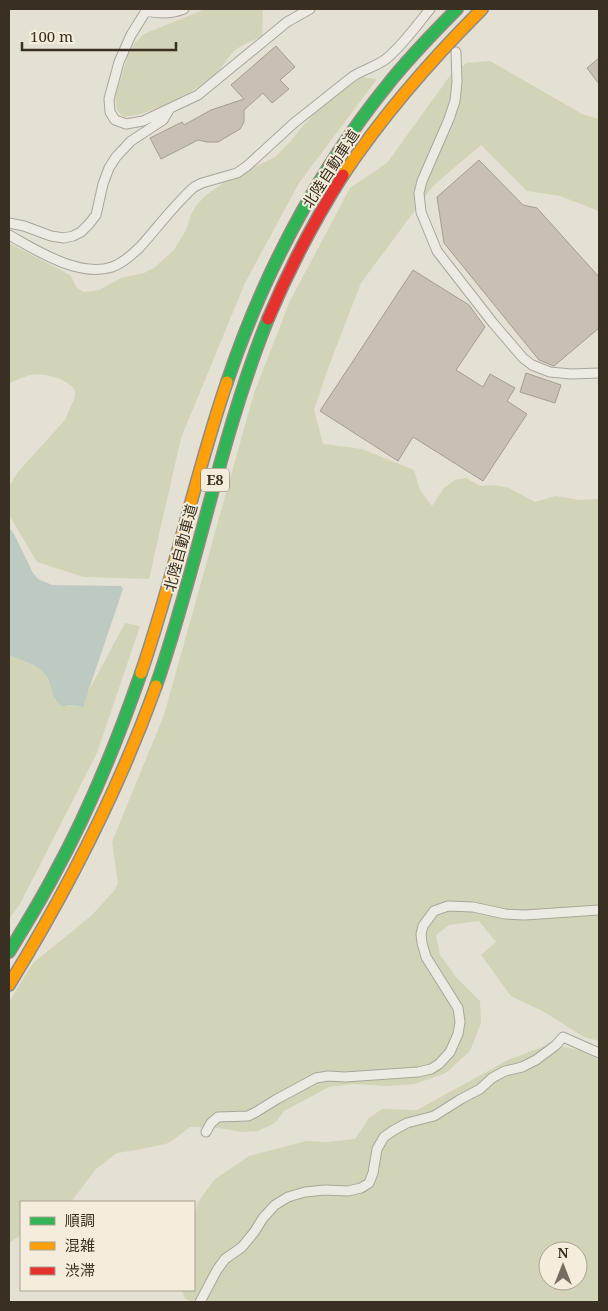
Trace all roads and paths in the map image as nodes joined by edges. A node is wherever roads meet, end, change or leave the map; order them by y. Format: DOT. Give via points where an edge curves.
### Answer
graph roads {
  1 [pos="184,9"];
  2 [pos="310,9"];
  3 [pos="430,9"];
  4 [pos="457,9"];
  5 [pos="482,9"];
  6 [pos="145,10"];
  7 [pos="456,52"];
  8 [pos="169,109"];
  9 [pos="9,223"];
  10 [pos="9,235"];
  11 [pos="599,373"];
  12 [pos="599,910"];
  13 [pos="9,952"];
  14 [pos="9,985"];
  15 [pos="599,1053"];
  16 [pos="206,1132"];
  17 [pos="200,1302"];
  1 -- 6 [label="street" via="158,14"];
  2 -- 8 [label="street" via="287,22 198,95"];
  3 -- 10 [label="street" via="386,59 352,77 247,166 237,173 194,187 139,247 118,264 95,269 75,266"];
  4 -- 13 [label="highway, 北陸自動車道 / E8" via="365,113 324,172 274,265 228,377 143,669 123,724 72,840"];
  5 -- 14 [label="highway, 北陸自動車道 / E8" via="416,78 380,124 345,172 289,273 245,380 178,613 141,728 89,847 59,904"];
  6 -- 8 [label="street" via="119,62 109,98 110,112 115,120 126,124"];
  7 -- 11 [label="street" via="454,101 419,194 437,252 493,323 532,365 550,372"];
  8 -- 9 [label="street" via="163,120 131,141 116,157 103,184 96,215 81,232 64,238"];
  12 -- 16 [label="street" via="525,915 448,906 434,911 423,926 422,943 426,957 458,1008 460,1022 450,1052 439,1064 411,1073 316,1078 248,1116 218,1117"];
  15 -- 17 [label="street" via="563,1037 536,1060 492,1078 480,1089 434,1116 394,1130 377,1149 369,1183 361,1188 305,1192 275,1204 242,1247 217,1270"];
}
